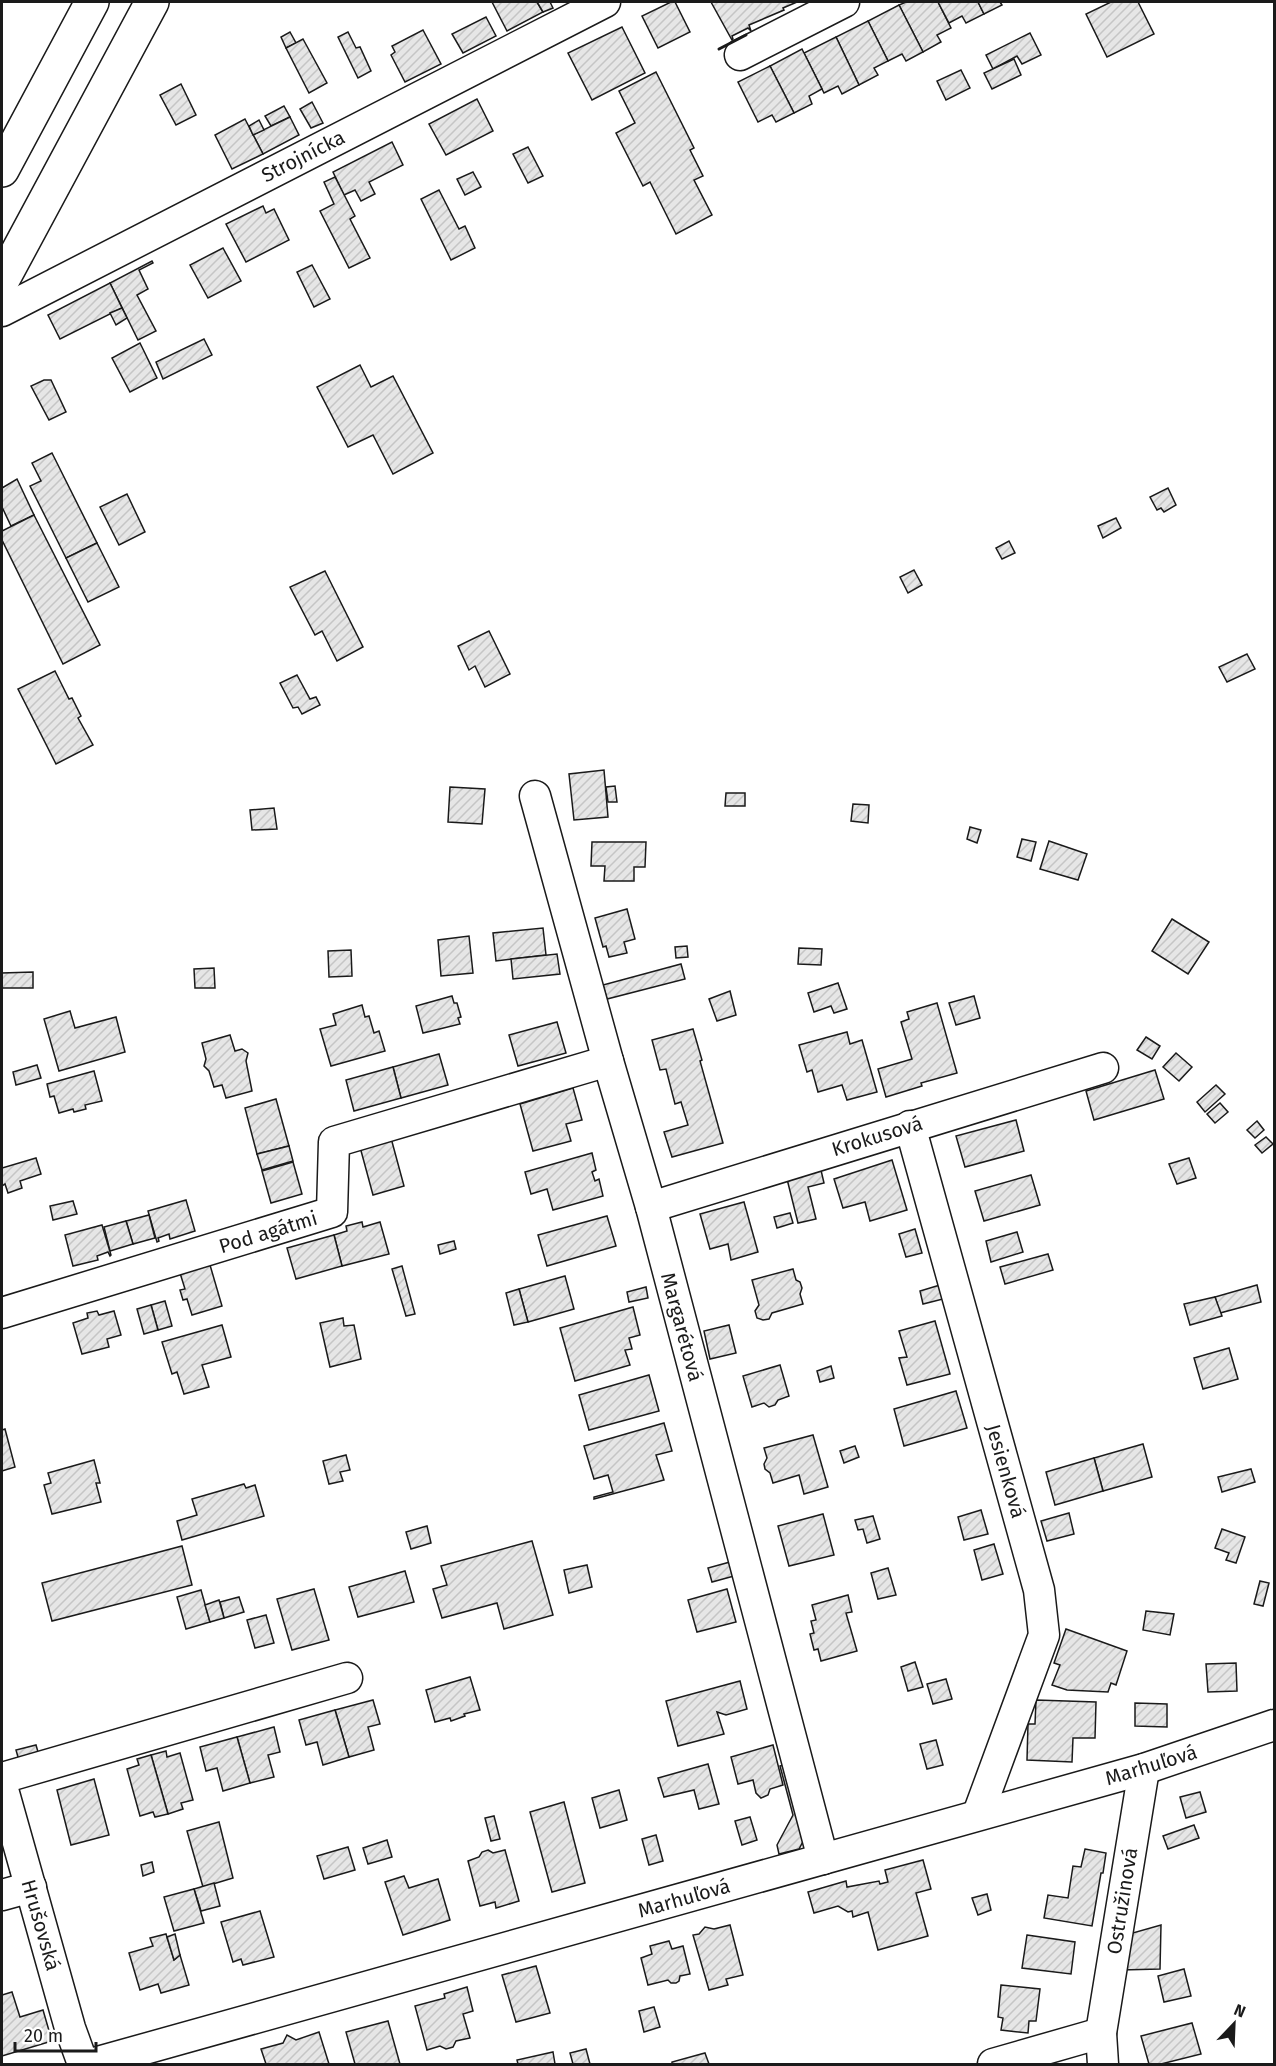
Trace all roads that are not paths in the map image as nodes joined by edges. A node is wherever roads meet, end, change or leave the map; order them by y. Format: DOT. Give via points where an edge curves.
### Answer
graph roads {
  1 [pos="92,2"];
  2 [pos="152,2"];
  3 [pos="605,2"];
  4 [pos="839,3"];
  5 [pos="740,55"];
  6 [pos="2,170"];
  7 [pos="2,281"];
  8 [pos="2,311"];
  9 [pos="535,796"];
  10 [pos="608,1061"];
  11 [pos="1103,1068"];
  12 [pos="910,1126"];
  13 [pos="651,1207"];
  14 [pos="2,1313"];
  15 [pos="347,1678"];
  16 [pos="1275,1725"];
  17 [pos="1144,1769"];
  18 [pos="2,1778"];
  19 [pos="2,1786"];
  20 [pos="978,1814"];
  21 [pos="823,1859"];
  22 [pos="31,1887"];
  23 [pos="2,1895"];
  24 [pos="1101,2033"];
  25 [pos="83,2064"];
  26 [pos="92,2064"];
  27 [pos="993,2064"];
  28 [pos="1103,2064"];
  1 -- 6 [label="highway"];
  2 -- 7 [label="highway"];
  3 -- 8 [label="street, Strojnícka"];
  4 -- 5 [label="street"];
  9 -- 10 [label="street, Margarétová"];
  10 -- 13 [label="street, Margarétová"];
  10 -- 14 [label="street, Pod agátmi" via="334,1142 332,1212"];
  11 -- 12 [label="street, Krokusová"];
  12 -- 13 [label="street, Krokusová"];
  12 -- 20 [label="street, Jesienková" via="1039,1590 1044,1635"];
  13 -- 21 [label="street, Margarétová"];
  15 -- 18 [label="street"];
  16 -- 17 [label="street, Marhuľová"];
  17 -- 20 [label="street, Marhuľová"];
  17 -- 24 [label="street, Ostružinová"];
  19 -- 22 [label="street, Hrušovská"];
  20 -- 21 [label="street, Marhuľová"];
  21 -- 26 [label="street, Marhuľová"];
  22 -- 23 [label="street"];
  22 -- 25 [label="street, Hrušovská"];
  24 -- 27 [label="street"];
  24 -- 28 [label="street, Ostružinová"];
}
